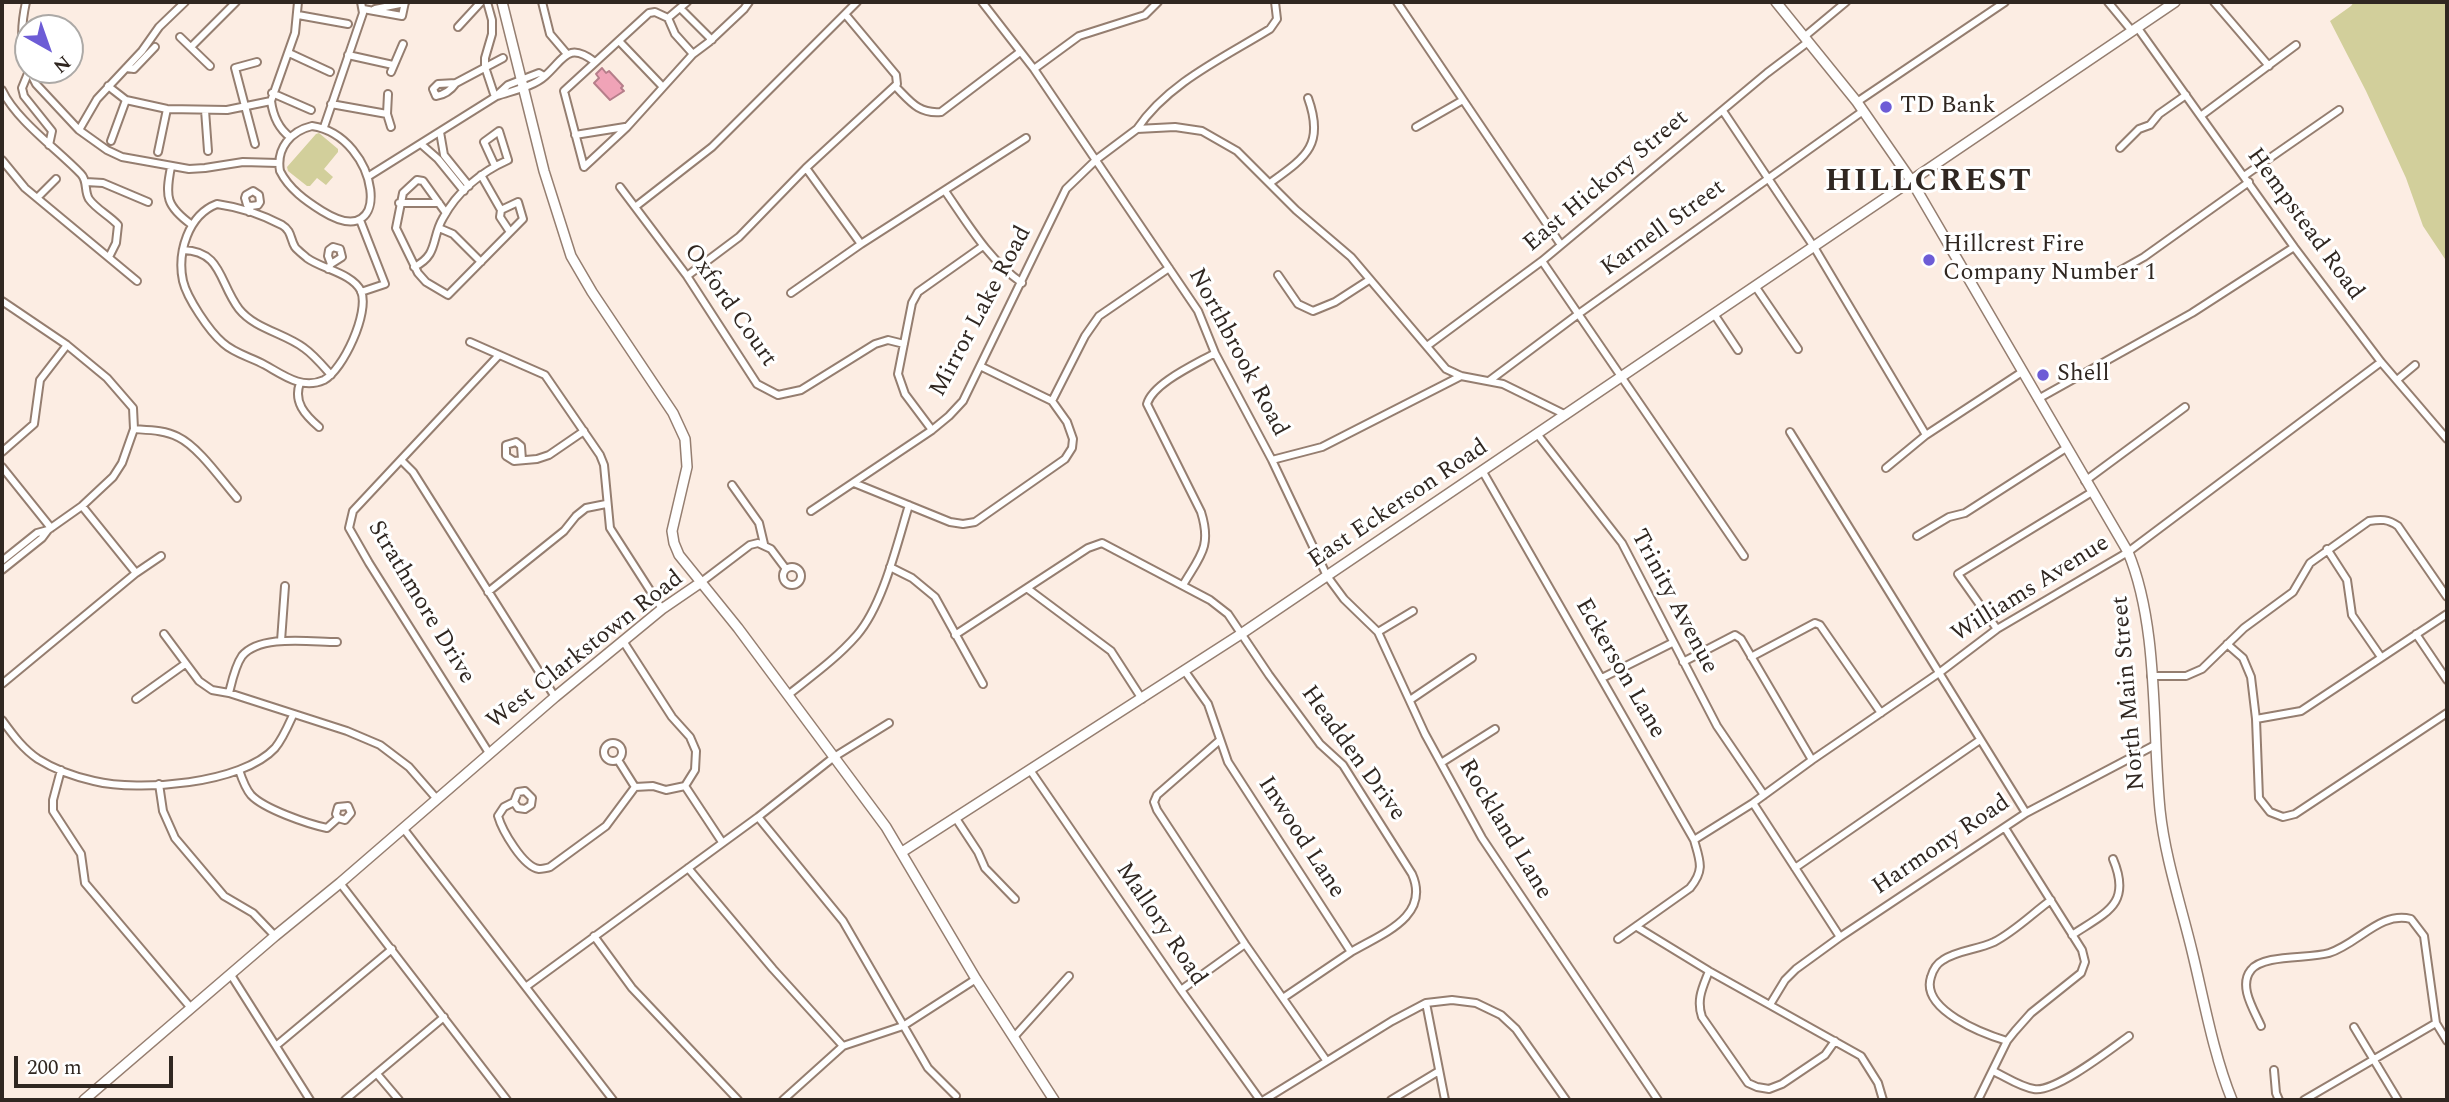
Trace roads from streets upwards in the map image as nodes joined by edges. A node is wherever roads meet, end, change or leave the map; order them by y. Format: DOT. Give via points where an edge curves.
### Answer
graph roads {
  1 [pos="185,2"];
  2 [pos="223,2"];
  3 [pos="236,2"];
  4 [pos="298,2"];
  5 [pos="405,2"];
  6 [pos="481,2"];
  7 [pos="487,2"];
  8 [pos="502,2"];
  9 [pos="542,2"];
  10 [pos="688,2"];
  11 [pos="858,2"];
  12 [pos="982,2"];
  13 [pos="1158,2"];
  14 [pos="1275,2"];
  15 [pos="1397,2"];
  16 [pos="1776,2"];
  17 [pos="1846,2"];
  18 [pos="2005,2"];
  19 [pos="2108,2"];
  20 [pos="2175,2"];
  21 [pos="2214,2"];
  22 [pos="745,4"];
  23 [pos="365,7"];
  24 [pos="230,9"];
  25 [pos="681,9"];
  26 [pos="845,14"];
  27 [pos="298,15"];
  28 [pos="668,18"];
  29 [pos="348,24"];
  30 [pos="458,27"];
  31 [pos="2135,29"];
  32 [pos="180,37"];
  33 [pos="712,40"];
  34 [pos="1806,40"];
  35 [pos="619,41"];
  36 [pos="403,44"];
  37 [pos="2296,45"];
  38 [pos="155,47"];
  39 [pos="191,47"];
  40 [pos="1020,52"];
  41 [pos="289,53"];
  42 [pos="567,54"];
  43 [pos="693,54"];
  44 [pos="348,55"];
  45 [pos="503,58"];
  46 [pos="257,62"];
  47 [pos="595,62"];
  48 [pos="210,66"];
  49 [pos="2269,66"];
  50 [pos="485,67"];
  51 [pos="126,68"];
  52 [pos="1034,69"];
  53 [pos="330,72"];
  54 [pos="456,83"];
  55 [pos="521,83"];
  56 [pos="24,84"];
  57 [pos="36,84"];
  58 [pos="108,86"];
  59 [pos="895,86"];
  60 [pos="663,87"];
  61 [pos="2,90"];
  62 [pos="272,93"];
  63 [pos="388,94"];
  64 [pos="2186,94"];
  65 [pos="495,97"];
  66 [pos="1308,98"];
  67 [pos="126,100"];
  68 [pos="1463,100"];
  69 [pos="271,101"];
  70 [pos="1857,102"];
  71 [pos="331,104"];
  72 [pos="245,107"];
  73 [pos="167,110"];
  74 [pos="205,110"];
  75 [pos="311,110"];
  76 [pos="2339,110"];
  77 [pos="1723,111"];
  78 [pos="1863,111"];
  79 [pos="387,114"];
  80 [pos="2202,115"];
  81 [pos="324,127"];
  82 [pos="391,127"];
  83 [pos="627,127"];
  84 [pos="1416,127"];
  85 [pos="79,130"];
  86 [pos="1137,130"];
  87 [pos="440,132"];
  88 [pos="575,135"];
  89 [pos="290,137"];
  90 [pos="1026,138"];
  91 [pos="111,141"];
  92 [pos="255,144"];
  93 [pos="421,144"];
  94 [pos="49,145"];
  95 [pos="2120,148"];
  96 [pos="208,151"];
  97 [pos="158,152"];
  98 [pos="1097,159"];
  99 [pos="2,160"];
  100 [pos="278,163"];
  101 [pos="495,166"];
  102 [pos="171,167"];
  103 [pos="806,168"];
  104 [pos="481,175"];
  105 [pos="369,176"];
  106 [pos="2245,176"];
  107 [pos="1767,178"];
  108 [pos="56,179"];
  109 [pos="1911,180"];
  110 [pos="86,182"];
  111 [pos="2249,182"];
  112 [pos="1270,183"];
  113 [pos="620,187"];
  114 [pos="466,189"];
  115 [pos="945,191"];
  116 [pos="37,198"];
  117 [pos="148,202"];
  118 [pos="399,203"];
  119 [pos="439,203"];
  120 [pos="635,207"];
  121 [pos="501,209"];
  122 [pos="446,213"];
  123 [pos="360,220"];
  124 [pos="192,225"];
  125 [pos="439,228"];
  126 [pos="510,232"];
  127 [pos="861,244"];
  128 [pos="1561,245"];
  129 [pos="983,246"];
  130 [pos="1814,247"];
  131 [pos="2294,247"];
  132 [pos="183,250"];
  133 [pos="109,257"];
  134 [pos="1542,261"];
  135 [pos="481,262"];
  136 [pos="414,267"];
  137 [pos="1169,268"];
  138 [pos="1278,275"];
  139 [pos="2112,275"];
  140 [pos="687,276"];
  141 [pos="1369,280"];
  142 [pos="137,281"];
  143 [pos="1022,283"];
  144 [pos="1755,286"];
  145 [pos="361,292"];
  146 [pos="791,293"];
  147 [pos="2,301"];
  148 [pos="1714,314"];
  149 [pos="1577,315"];
  150 [pos="470,342"];
  151 [pos="904,344"];
  152 [pos="67,345"];
  153 [pos="1427,346"];
  154 [pos="1798,349"];
  155 [pos="1738,350"];
  156 [pos="1215,353"];
  157 [pos="499,355"];
  158 [pos="2381,362"];
  159 [pos="2415,365"];
  160 [pos="980,366"];
  161 [pos="2022,372"];
  162 [pos="331,375"];
  163 [pos="1461,376"];
  164 [pos="1621,376"];
  165 [pos="2397,380"];
  166 [pos="1489,381"];
  167 [pos="300,383"];
  168 [pos="2038,399"];
  169 [pos="1052,401"];
  170 [pos="2185,407"];
  171 [pos="1566,415"];
  172 [pos="319,427"];
  173 [pos="134,429"];
  174 [pos="932,430"];
  175 [pos="584,431"];
  176 [pos="1790,432"];
  177 [pos="1538,435"];
  178 [pos="1926,435"];
  179 [pos="2447,439"];
  180 [pos="2066,448"];
  181 [pos="2,452"];
  182 [pos="401,460"];
  183 [pos="522,460"];
  184 [pos="1272,460"];
  185 [pos="2,467"];
  186 [pos="1886,468"];
  187 [pos="1483,472"];
  188 [pos="2085,481"];
  189 [pos="854,483"];
  190 [pos="732,485"];
  191 [pos="2092,492"];
  192 [pos="237,498"];
  193 [pos="606,504"];
  194 [pos="909,505"];
  195 [pos="82,506"];
  196 [pos="811,511"];
  197 [pos="49,529"];
  198 [pos="1917,536"];
  199 [pos="764,544"];
  200 [pos="2328,550"];
  201 [pos="2128,552"];
  202 [pos="161,556"];
  203 [pos="1744,556"];
  204 [pos="2,561"];
  205 [pos="890,566"];
  206 [pos="786,569"];
  207 [pos="2,570"];
  208 [pos="136,573"];
  209 [pos="1327,576"];
  210 [pos="700,583"];
  211 [pos="1183,585"];
  212 [pos="285,586"];
  213 [pos="1028,589"];
  214 [pos="488,592"];
  215 [pos="2447,597"];
  216 [pos="662,609"];
  217 [pos="1413,611"];
  218 [pos="2447,614"];
  219 [pos="1997,629"];
  220 [pos="1378,632"];
  221 [pos="164,634"];
  222 [pos="1241,634"];
  223 [pos="2416,634"];
  224 [pos="955,635"];
  225 [pos="281,641"];
  226 [pos="623,641"];
  227 [pos="337,642"];
  228 [pos="1672,643"];
  229 [pos="2227,644"];
  230 [pos="1751,657"];
  231 [pos="2381,657"];
  232 [pos="1472,658"];
  233 [pos="1683,662"];
  234 [pos="186,664"];
  235 [pos="1184,670"];
  236 [pos="1939,673"];
  237 [pos="2151,676"];
  238 [pos="1602,678"];
  239 [pos="2447,680"];
  240 [pos="2,684"];
  241 [pos="983,684"];
  242 [pos="229,692"];
  243 [pos="788,695"];
  244 [pos="555,697"];
  245 [pos="136,699"];
  246 [pos="1142,699"];
  247 [pos="1410,700"];
  248 [pos="1881,713"];
  249 [pos="2447,713"];
  250 [pos="293,715"];
  251 [pos="2256,719"];
  252 [pos="2,720"];
  253 [pos="889,723"];
  254 [pos="1495,729"];
  255 [pos="1220,740"];
  256 [pos="1980,740"];
  257 [pos="2155,745"];
  258 [pos="489,753"];
  259 [pos="834,757"];
  260 [pos="618,760"];
  261 [pos="1812,760"];
  262 [pos="1441,763"];
  263 [pos="1030,769"];
  264 [pos="61,770"];
  265 [pos="239,770"];
  266 [pos="159,784"];
  267 [pos="635,786"];
  268 [pos="685,786"];
  269 [pos="1763,795"];
  270 [pos="436,798"];
  271 [pos="514,802"];
  272 [pos="1753,803"];
  273 [pos="2026,813"];
  274 [pos="758,817"];
  275 [pos="956,817"];
  276 [pos="338,818"];
  277 [pos="403,828"];
  278 [pos="2005,828"];
  279 [pos="1694,840"];
  280 [pos="722,842"];
  281 [pos="902,852"];
  282 [pos="2113,859"];
  283 [pos="688,868"];
  284 [pos="1795,868"];
  285 [pos="340,883"];
  286 [pos="1015,899"];
  287 [pos="2051,900"];
  288 [pos="1637,927"];
  289 [pos="2072,935"];
  290 [pos="275,936"];
  291 [pos="594,936"];
  292 [pos="1840,937"];
  293 [pos="1618,939"];
  294 [pos="1245,944"];
  295 [pos="392,949"];
  296 [pos="1351,952"];
  297 [pos="1709,971"];
  298 [pos="231,975"];
  299 [pos="1069,976"];
  300 [pos="976,978"];
  301 [pos="527,986"];
  302 [pos="1181,990"];
  303 [pos="1283,998"];
  304 [pos="1426,1003"];
  305 [pos="1771,1003"];
  306 [pos="191,1008"];
  307 [pos="444,1017"];
  308 [pos="2436,1023"];
  309 [pos="903,1026"];
  310 [pos="2261,1026"];
  311 [pos="2354,1027"];
  312 [pos="2129,1036"];
  313 [pos="1014,1037"];
  314 [pos="1835,1041"];
  315 [pos="2007,1041"];
  316 [pos="2447,1041"];
  317 [pos="277,1045"];
  318 [pos="843,1046"];
  319 [pos="2373,1059"];
  320 [pos="1326,1060"];
  321 [pos="2274,1070"];
  322 [pos="1438,1071"];
  323 [pos="1993,1071"];
  324 [pos="377,1074"];
  325 [pos="956,1096"];
  326 [pos="84,1100"];
  327 [pos="310,1100"];
  328 [pos="345,1100"];
  329 [pos="399,1100"];
  330 [pos="507,1100"];
  331 [pos="613,1100"];
  332 [pos="738,1100"];
  333 [pos="783,1100"];
  334 [pos="1054,1100"];
  335 [pos="1262,1100"];
  336 [pos="1391,1100"];
  337 [pos="1445,1100"];
  338 [pos="1566,1100"];
  339 [pos="1658,1100"];
  340 [pos="1884,1100"];
  341 [pos="1978,1100"];
  342 [pos="2232,1100"];
  343 [pos="2280,1100"];
  344 [pos="2304,1100"];
  345 [pos="2398,1100"];
  1 -- 51 [label="street"];
  2 -- 24 [label="street"];
  3 -- 24 [label="street"];
  4 -- 27 [label="street"];
  5 -- 23 [label="street"];
  5 -- 23 [label="street" via="402,16"];
  6 -- 30 [label="street"];
  7 -- 50 [label="street" via="492,34"];
  8 -- 55 [label="street"];
  9 -- 42 [label="street" via="550,34"];
  10 -- 25 [label="street"];
  11 -- 26 [label="street"];
  12 -- 40 [label="street, Northbrook Road"];
  13 -- 52 [label="street" via="1145,15 1079,36"];
  14 -- 86 [label="street, Mirror Lake Road" via="1277,19 1270,29 1179,85 1150,110"];
  15 -- 68 [label="street"];
  16 -- 34 [label="street, North Main Street"];
  17 -- 34 [label="street, East Hickory Street"];
  18 -- 70 [label="street"];
  19 -- 31 [label="street, Hempstead Road"];
  20 -- 31 [label="street, East Eckerson Road"];
  21 -- 49 [label="street"];
  22 -- 33 [label="street"];
  23 -- 44 [label="street"];
  24 -- 39 [label="street"];
  25 -- 28 [label="street"];
  25 -- 33 [label="street"];
  26 -- 59 [label="street" via="896,75"];
  26 -- 120 [label="street" via="712,147"];
  27 -- 29 [label="street"];
  27 -- 41 [label="street"];
  28 -- 35 [label="street" via="649,13"];
  28 -- 43 [label="street" via="678,39"];
  31 -- 64 [label="street, Hempstead Road"];
  31 -- 109 [label="street, East Eckerson Road"];
  32 -- 39 [label="street"];
  33 -- 43 [label="street"];
  34 -- 70 [label="street, North Main Street"];
  34 -- 77 [label="street, East Hickory Street"];
  35 -- 47 [label="street"];
  35 -- 60 [label="street"];
  36 -- 44 [label="street" via="392,69"];
  37 -- 49 [label="street"];
  38 -- 51 [label="street" via="134,69"];
  39 -- 48 [label="street"];
  40 -- 52 [label="street, Northbrook Road"];
  40 -- 59 [label="street" via="941,112 918,108"];
  41 -- 53 [label="street"];
  41 -- 62 [label="street"];
  42 -- 47 [label="street" via="580,52"];
  42 -- 55 [label="street" via="544,76"];
  43 -- 60 [label="street"];
  44 -- 71 [label="street"];
  45 -- 50 [label="street"];
  46 -- 72 [label="street" via="234,68"];
  47 -- 88 [label="street" via="564,91"];
  49 -- 80 [label="street"];
  50 -- 54 [label="street"];
  50 -- 65 [label="street"];
  51 -- 58 [label="street"];
  52 -- 98 [label="street, Northbrook Road"];
  55 -- 65 [label="street"];
  55 -- 210 [label="street" via="571,256 673,413 685,439 687,467 672,531 679,555"];
  56 -- 94 [label="street" via="24,96 52,131"];
  57 -- 85 [label="street"];
  58 -- 67 [label="street"];
  58 -- 85 [label="street"];
  59 -- 103 [label="street"];
  60 -- 83 [label="street"];
  61 -- 94 [label="street"];
  62 -- 69 [label="street"];
  62 -- 75 [label="street"];
  63 -- 79 [label="street"];
  64 -- 80 [label="street, Hempstead Road"];
  64 -- 95 [label="street"];
  65 -- 87 [label="street"];
  66 -- 112 [label="street" via="1316,125 1312,140 1305,155"];
  67 -- 73 [label="street"];
  67 -- 91 [label="street"];
  68 -- 84 [label="street"];
  68 -- 128 [label="street"];
  69 -- 72 [label="street"];
  69 -- 89 [label="street" via="278,125"];
  70 -- 78 [label="street, North Main Street"];
  71 -- 79 [label="street"];
  71 -- 81 [label="street"];
  72 -- 74 [label="street"];
  72 -- 92 [label="street"];
  73 -- 74 [label="street"];
  73 -- 97 [label="street"];
  74 -- 96 [label="street"];
  76 -- 106 [label="street"];
  77 -- 107 [label="street"];
  77 -- 128 [label="street, East Hickory Street"];
  78 -- 107 [label="street, Karnell Street"];
  78 -- 109 [label="street, North Main Street"];
  79 -- 82 [label="street"];
  80 -- 106 [label="street, Hempstead Road"];
  81 -- 89 [label="street" via="312,125"];
  81 -- 105 [label="street" via="343,140"];
  83 -- 88 [label="street"];
  83 -- 88 [label="street" via="584,167"];
  85 -- 102 [label="street" via="122,158"];
  86 -- 98 [label="street, Mirror Lake Road"];
  86 -- 112 [label="street" via="1175,127 1202,131 1237,151"];
  87 -- 93 [label="street"];
  87 -- 114 [label="street" via="444,155"];
  89 -- 100 [label="street"];
  90 -- 115 [label="street"];
  93 -- 105 [label="street"];
  93 -- 114 [label="street"];
  94 -- 110 [label="street"];
  98 -- 137 [label="street, Northbrook Road"];
  98 -- 143 [label="street, Mirror Lake Road" via="1066,189"];
  99 -- 116 [label="street"];
  100 -- 102 [label="street"];
  100 -- 123 [label="street" via="284,178 310,203 340,219"];
  101 -- 101 [label="street" via="508,160 499,131 484,142"];
  101 -- 104 [label="street"];
  102 -- 124 [label="street" via="167,198"];
  103 -- 127 [label="street"];
  103 -- 140 [label="street" via="739,237"];
  104 -- 114 [label="street"];
  104 -- 121 [label="street"];
  105 -- 123 [label="street" via="368,213"];
  106 -- 111 [label="street, Hempstead Road"];
  107 -- 130 [label="street"];
  107 -- 149 [label="street, Karnell Street"];
  108 -- 116 [label="street"];
  109 -- 130 [label="street, East Eckerson Road"];
  109 -- 161 [label="street, North Main Street"];
  110 -- 117 [label="street" via="103,183"];
  110 -- 133 [label="street" via="89,199 118,225"];
  111 -- 131 [label="street, Hempstead Road"];
  111 -- 139 [label="street"];
  112 -- 141 [label="street" via="1349,255"];
  113 -- 120 [label="street, Oxford Court"];
  114 -- 122 [label="street"];
  115 -- 127 [label="street"];
  115 -- 129 [label="street"];
  116 -- 133 [label="street"];
  118 -- 119 [label="street"];
  118 -- 119 [label="street" via="417,180 423,181"];
  118 -- 136 [label="street" via="396,228"];
  119 -- 122 [label="street"];
  120 -- 140 [label="street, Oxford Court"];
  121 -- 126 [label="street" via="500,217"];
  121 -- 126 [label="street" via="517,202 523,219"];
  122 -- 125 [label="street"];
  123 -- 145 [label="street" via="385,284"];
  124 -- 132 [label="street"];
  124 -- 145 [label="street" via="217,204 250,209 285,227 296,248"];
  125 -- 135 [label="street" via="453,234"];
  125 -- 136 [label="street" via="432,253"];
  126 -- 135 [label="street"];
  127 -- 146 [label="street"];
  128 -- 134 [label="street, East Hickory Street"];
  129 -- 143 [label="street"];
  129 -- 151 [label="street" via="918,292"];
  130 -- 144 [label="street, East Eckerson Road"];
  130 -- 178 [label="street"];
  131 -- 158 [label="street, Hempstead Road"];
  131 -- 168 [label="street" via="2192,313"];
  132 -- 162 [label="street" via="207,255 249,320 305,348"];
  132 -- 167 [label="street" via="183,283 210,330 237,354"];
  133 -- 142 [label="street"];
  134 -- 149 [label="street"];
  134 -- 153 [label="street, East Hickory Street"];
  135 -- 136 [label="street" via="447,295 426,282"];
  137 -- 156 [label="street, Northbrook Road" via="1198,311"];
  137 -- 169 [label="street" via="1099,316"];
  138 -- 141 [label="street" via="1298,304 1313,311"];
  140 -- 151 [label="street, Oxford Court" via="757,384 778,395 801,390 875,344 888,340"];
  141 -- 153 [label="street"];
  143 -- 160 [label="street, Mirror Lake Road"];
  144 -- 148 [label="street, East Eckerson Road"];
  144 -- 154 [label="street"];
  145 -- 162 [label="street" via="356,331"];
  147 -- 152 [label="street"];
  148 -- 155 [label="street"];
  148 -- 164 [label="street, East Eckerson Road"];
  149 -- 164 [label="street"];
  149 -- 166 [label="street, Karnell Street"];
  150 -- 157 [label="street"];
  151 -- 174 [label="street" via="898,374 905,394"];
  152 -- 173 [label="street" via="107,378 133,408"];
  152 -- 181 [label="street" via="40,380 34,424"];
  153 -- 163 [label="street" via="1446,369"];
  156 -- 184 [label="street, Northbrook Road"];
  156 -- 211 [label="street" via="1159,386 1147,404 1207,530 1205,546"];
  157 -- 175 [label="street" via="545,375"];
  157 -- 182 [label="street, Strathmore Drive"];
  158 -- 165 [label="street, Hempstead Road"];
  158 -- 201 [label="street, Williams Avenue"];
  159 -- 165 [label="street"];
  160 -- 169 [label="street"];
  160 -- 174 [label="street, Mirror Lake Road" via="963,401"];
  161 -- 168 [label="street, North Main Street"];
  161 -- 178 [label="street"];
  162 -- 167 [label="street" via="313,384"];
  163 -- 166 [label="street"];
  163 -- 184 [label="street" via="1322,447"];
  164 -- 171 [label="street, East Eckerson Road"];
  164 -- 203 [label="street"];
  165 -- 179 [label="street, Hempstead Road"];
  166 -- 171 [label="street"];
  167 -- 172 [label="street" via="298,402"];
  168 -- 180 [label="street, North Main Street"];
  169 -- 194 [label="street" via="1073,439 1065,459 975,522 950,522"];
  170 -- 188 [label="street"];
  171 -- 177 [label="street, East Eckerson Road"];
  173 -- 192 [label="street" via="178,437"];
  173 -- 195 [label="street" via="113,477"];
  174 -- 189 [label="street, Mirror Lake Road"];
  175 -- 183 [label="street" via="549,455"];
  175 -- 193 [label="street" via="604,465"];
  176 -- 236 [label="street"];
  177 -- 187 [label="street, East Eckerson Road"];
  177 -- 228 [label="street, Trinity Avenue" via="1622,543"];
  178 -- 186 [label="street"];
  180 -- 188 [label="street, North Main Street"];
  180 -- 198 [label="street" via="1965,513"];
  182 -- 214 [label="street"];
  182 -- 258 [label="street, Strathmore Drive" via="353,511 349,528"];
  184 -- 209 [label="street, Northbrook Road"];
  185 -- 197 [label="street"];
  187 -- 209 [label="street, East Eckerson Road"];
  187 -- 238 [label="street, Eckerson Lane"];
  188 -- 191 [label="street, North Main Street"];
  189 -- 194 [label="street"];
  189 -- 196 [label="street, Mirror Lake Road"];
  190 -- 199 [label="street" via="759,523"];
  191 -- 201 [label="street, North Main Street"];
  191 -- 219 [label="street" via="1958,574"];
  193 -- 214 [label="street" via="586,508"];
  193 -- 216 [label="street" via="610,528"];
  194 -- 205 [label="street"];
  195 -- 197 [label="street"];
  195 -- 208 [label="street"];
  197 -- 204 [label="street"];
  197 -- 207 [label="street"];
  199 -- 206 [label="street"];
  199 -- 210 [label="street" via="750,545"];
  200 -- 215 [label="street" via="2369,521 2390,521"];
  200 -- 229 [label="street" via="2310,563 2293,592"];
  200 -- 231 [label="street" via="2347,580 2352,615"];
  201 -- 219 [label="street, Williams Avenue"];
  201 -- 237 [label="street, North Main Street" via="2144,603"];
  202 -- 208 [label="street"];
  205 -- 224 [label="street" via="935,597"];
  205 -- 243 [label="street" via="859,633"];
  208 -- 240 [label="street"];
  209 -- 220 [label="street, Rockland Lane"];
  209 -- 222 [label="street, East Eckerson Road"];
  210 -- 216 [label="street, West Clarkstown Road"];
  210 -- 243 [label="street, West Clarkstown Road"];
  211 -- 213 [label="street, Headden Drive" via="1102,543"];
  211 -- 222 [label="street, Headden Drive" via="1221,607"];
  212 -- 225 [label="street"];
  213 -- 224 [label="street"];
  213 -- 246 [label="street" via="1111,651"];
  214 -- 244 [label="street"];
  216 -- 226 [label="street, West Clarkstown Road"];
  217 -- 220 [label="street"];
  218 -- 223 [label="street"];
  219 -- 236 [label="street, Williams Avenue"];
  220 -- 247 [label="street, Rockland Lane"];
  221 -- 234 [label="street"];
  222 -- 235 [label="street, East Eckerson Road"];
  222 -- 296 [label="street, Headden Drive" via="1320,744 1343,765 1418,887 1411,914"];
  223 -- 231 [label="street"];
  223 -- 239 [label="street"];
  224 -- 241 [label="street"];
  225 -- 227 [label="street"];
  225 -- 242 [label="street" via="258,644 243,655"];
  226 -- 244 [label="street, West Clarkstown Road"];
  226 -- 268 [label="street" via="696,751 695,770"];
  228 -- 233 [label="street, Trinity Avenue"];
  228 -- 238 [label="street"];
  229 -- 237 [label="street" via="2202,669 2186,676"];
  229 -- 251 [label="street" via="2243,658 2251,677"];
  230 -- 233 [label="street" via="1735,635"];
  230 -- 248 [label="street" via="1815,623 1820,625"];
  230 -- 261 [label="street"];
  231 -- 251 [label="street" via="2301,711"];
  232 -- 247 [label="street"];
  233 -- 269 [label="street, Trinity Avenue" via="1717,726"];
  234 -- 242 [label="street" via="212,690"];
  234 -- 245 [label="street"];
  235 -- 246 [label="street, East Eckerson Road"];
  235 -- 255 [label="street, Inwood Lane" via="1208,704"];
  236 -- 248 [label="street, Williams Avenue"];
  236 -- 256 [label="street"];
  237 -- 257 [label="street, North Main Street"];
  238 -- 279 [label="street, Eckerson Lane"];
  242 -- 250 [label="street"];
  243 -- 259 [label="street, West Clarkstown Road"];
  244 -- 258 [label="street, West Clarkstown Road"];
  246 -- 263 [label="street, East Eckerson Road"];
  247 -- 262 [label="street, Rockland Lane"];
  248 -- 261 [label="street, Williams Avenue"];
  249 -- 251 [label="street" via="2295,814 2283,817 2270,812 2259,799"];
  250 -- 265 [label="street" via="274,748"];
  250 -- 270 [label="street" via="380,745 410,767"];
  252 -- 264 [label="street" via="22,747"];
  253 -- 259 [label="street"];
  254 -- 262 [label="street"];
  255 -- 294 [label="street" via="1154,802"];
  255 -- 296 [label="street, Inwood Lane" via="1228,762"];
  256 -- 273 [label="street"];
  256 -- 284 [label="street"];
  257 -- 273 [label="street, Harmony Road"];
  257 -- 342 [label="street, North Main Street" via="2164,838"];
  258 -- 270 [label="street, West Clarkstown Road"];
  259 -- 274 [label="street"];
  259 -- 281 [label="street, West Clarkstown Road"];
  260 -- 267 [label="street"];
  261 -- 269 [label="street, Williams Avenue"];
  262 -- 339 [label="street, Rockland Lane" via="1482,838"];
  263 -- 275 [label="street, East Eckerson Road"];
  263 -- 302 [label="street, Mallory Road"];
  264 -- 266 [label="street" via="94,781"];
  264 -- 306 [label="street" via="53,811 81,854 85,883"];
  265 -- 266 [label="street" via="203,780"];
  265 -- 276 [label="street" via="260,803 315,826 327,828"];
  266 -- 290 [label="street" via="163,811 175,838 223,896 253,913"];
  267 -- 268 [label="street" via="666,790"];
  267 -- 271 [label="street" via="606,826 550,867 540,869 531,866 502,828 498,816"];
  268 -- 280 [label="street"];
  269 -- 272 [label="street, Williams Avenue"];
  270 -- 277 [label="street, West Clarkstown Road"];
  272 -- 279 [label="street, Williams Avenue"];
  272 -- 284 [label="street"];
  273 -- 278 [label="street, Harmony Road"];
  274 -- 280 [label="street"];
  274 -- 309 [label="street" via="843,921"];
  275 -- 281 [label="street, East Eckerson Road"];
  275 -- 286 [label="street" via="985,868"];
  277 -- 285 [label="street, West Clarkstown Road"];
  277 -- 301 [label="street"];
  278 -- 287 [label="street"];
  278 -- 292 [label="street, Harmony Road"];
  279 -- 288 [label="street, Eckerson Lane" via="1701,865 1698,879"];
  280 -- 283 [label="street"];
  281 -- 300 [label="street, West Clarkstown Road"];
  282 -- 289 [label="street" via="2120,894 2111,908"];
  283 -- 291 [label="street"];
  283 -- 318 [label="street"];
  284 -- 292 [label="street"];
  285 -- 290 [label="street, West Clarkstown Road"];
  285 -- 295 [label="street"];
  287 -- 289 [label="street"];
  287 -- 315 [label="street" via="1993,942 1940,961 1929,983 1933,998 1944,1010"];
  288 -- 293 [label="street"];
  288 -- 297 [label="street"];
  289 -- 315 [label="street" via="2085,962 2081,973 2031,1013"];
  290 -- 298 [label="street, West Clarkstown Road"];
  291 -- 301 [label="street"];
  291 -- 332 [label="street" via="632,988"];
  292 -- 305 [label="street, Harmony Road" via="1796,969"];
  294 -- 302 [label="street"];
  294 -- 303 [label="street"];
  295 -- 307 [label="street"];
  295 -- 317 [label="street"];
  296 -- 303 [label="street"];
  297 -- 305 [label="street"];
  297 -- 314 [label="street" via="1698,1007 1748,1083 1769,1089 1782,1084 1825,1055"];
  298 -- 306 [label="street, West Clarkstown Road"];
  298 -- 317 [label="street"];
  299 -- 313 [label="street"];
  300 -- 309 [label="street"];
  300 -- 313 [label="street, West Clarkstown Road"];
  301 -- 331 [label="street"];
  302 -- 335 [label="street, Mallory Road"];
  303 -- 320 [label="street"];
  304 -- 320 [label="street"];
  304 -- 322 [label="street"];
  304 -- 338 [label="street" via="1476,1003 1501,1015 1516,1028"];
  305 -- 314 [label="street"];
  306 -- 326 [label="street, West Clarkstown Road"];
  307 -- 324 [label="street"];
  307 -- 330 [label="street"];
  308 -- 310 [label="street" via="2424,936 2412,919 2399,915 2330,953 2268,960 2251,968 2246,991"];
  308 -- 316 [label="street"];
  308 -- 319 [label="street"];
  309 -- 318 [label="street"];
  309 -- 325 [label="street" via="928,1068"];
  311 -- 319 [label="street"];
  312 -- 323 [label="street" via="2048,1087 2035,1090"];
  313 -- 334 [label="street, West Clarkstown Road"];
  314 -- 340 [label="street" via="1861,1056"];
  315 -- 323 [label="street"];
  317 -- 327 [label="street"];
  318 -- 333 [label="street"];
  319 -- 344 [label="street"];
  319 -- 345 [label="street"];
  320 -- 335 [label="street"];
  321 -- 343 [label="street"];
  322 -- 336 [label="street"];
  322 -- 337 [label="street"];
  323 -- 341 [label="street"];
  324 -- 328 [label="street"];
  324 -- 329 [label="street"];
}
